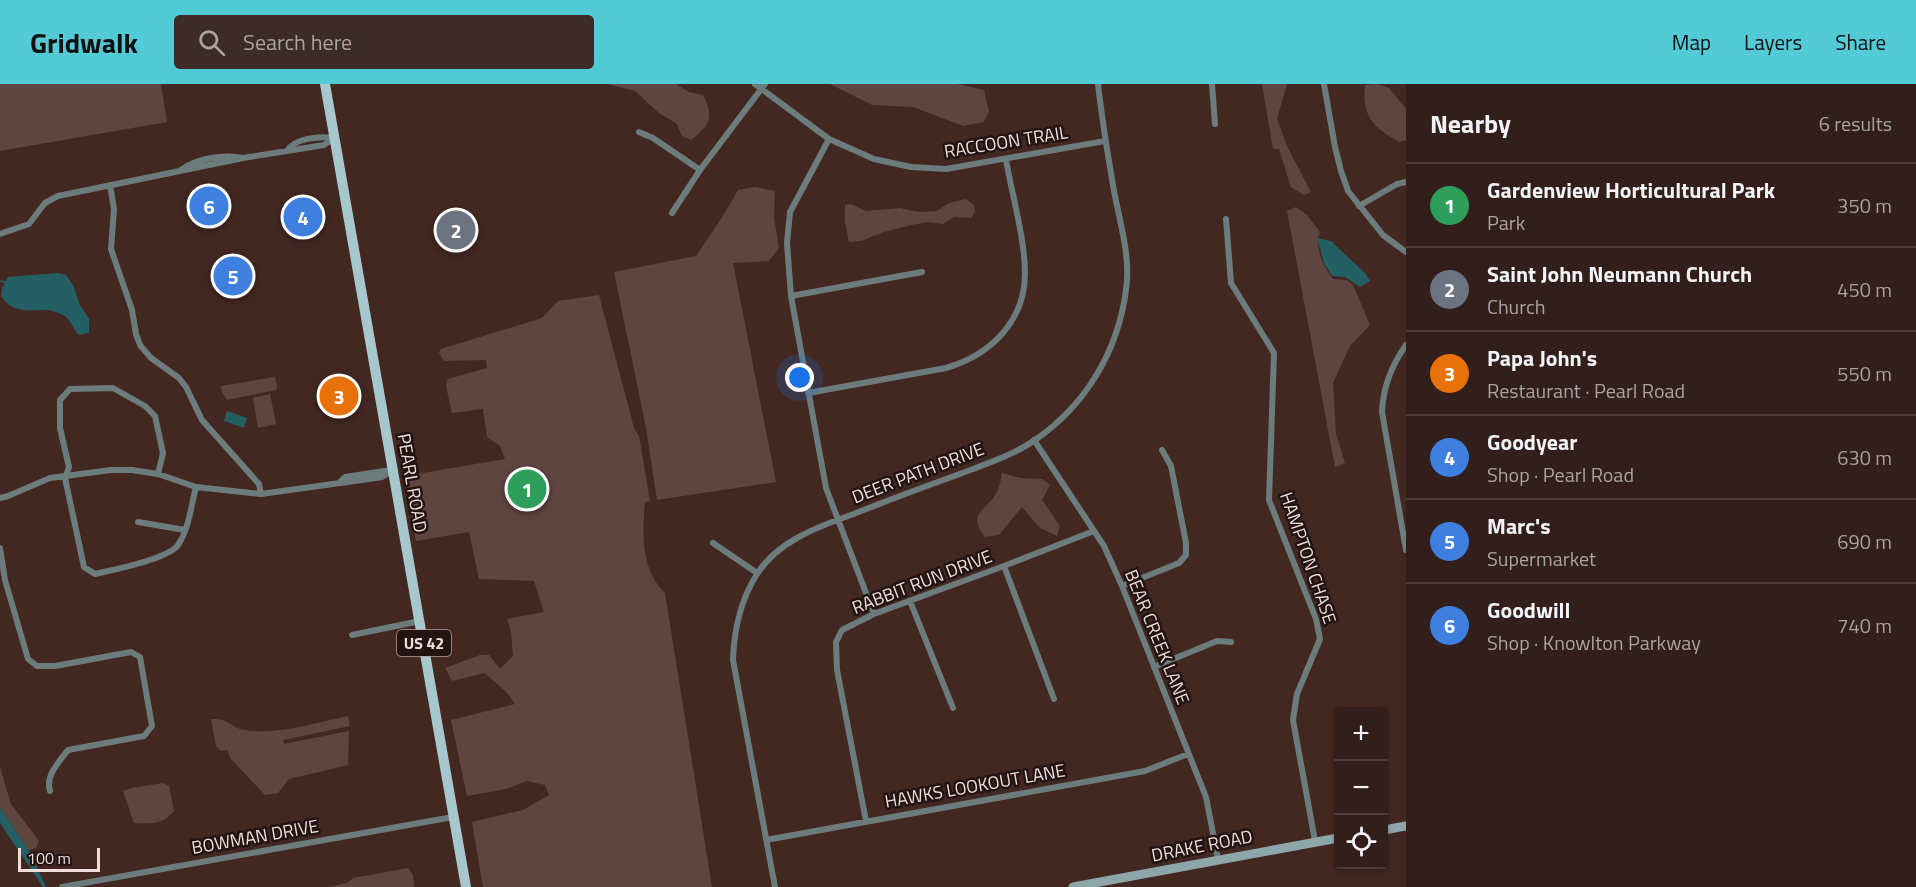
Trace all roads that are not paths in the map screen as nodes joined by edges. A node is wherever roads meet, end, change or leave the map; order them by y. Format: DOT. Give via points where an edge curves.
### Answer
graph roads {
  1 [pos="325,84"];
  2 [pos="755,84"];
  3 [pos="1098,84"];
  4 [pos="1212,84"];
  5 [pos="1324,84"];
  6 [pos="763,86"];
  7 [pos="1215,124"];
  8 [pos="639,132"];
  9 [pos="334,138"];
  10 [pos="829,139"];
  11 [pos="1105,141"];
  12 [pos="1006,160"];
  13 [pos="700,170"];
  14 [pos="1406,182"];
  15 [pos="110,185"];
  16 [pos="1359,206"];
  17 [pos="672,213"];
  18 [pos="1226,219"];
  19 [pos="0,234"];
  20 [pos="1406,252"];
  21 [pos="922,272"];
  22 [pos="791,296"];
  23 [pos="1406,345"];
  24 [pos="808,393"];
  25 [pos="1034,440"];
  26 [pos="1162,450"];
  27 [pos="393,470"];
  28 [pos="158,474"];
  29 [pos="65,478"];
  30 [pos="196,487"];
  31 [pos="261,494"];
  32 [pos="0,498"];
  33 [pos="837,520"];
  34 [pos="138,522"];
  35 [pos="185,530"];
  36 [pos="1094,531"];
  37 [pos="713,543"];
  38 [pos="0,548"];
  39 [pos="1406,550"];
  40 [pos="1004,567"];
  41 [pos="758,573"];
  42 [pos="3,581"];
  43 [pos="1122,586"];
  44 [pos="910,601"];
  45 [pos="874,614"];
  46 [pos="420,621"];
  47 [pos="352,635"];
  48 [pos="1231,642"];
  49 [pos="1154,667"];
  50 [pos="1054,699"];
  51 [pos="952,708"];
  52 [pos="1188,754"];
  53 [pos="50,791"];
  54 [pos="453,817"];
  55 [pos="866,821"];
  56 [pos="1406,826"];
  57 [pos="1388,829"];
  58 [pos="1334,839"];
  59 [pos="766,840"];
  60 [pos="1315,841"];
  61 [pos="1218,859"];
  62 [pos="107,879"];
  63 [pos="62,887"];
  64 [pos="109,887"];
  65 [pos="466,887"];
  66 [pos="775,887"];
  67 [pos="1073,887"];
  1 -- 9 [label="main road, PEARL ROAD / US 42"];
  2 -- 6 [label="street, RACCOON TRAIL"];
  3 -- 11 [label="street, DEER PATH DRIVE"];
  4 -- 7 [label="street"];
  5 -- 16 [label="street" via="1341,171"];
  6 -- 10 [label="street, RACCOON TRAIL"];
  6 -- 13 [label="street"];
  8 -- 13 [label="street"];
  9 -- 15 [label="street" via="300,142 287,151 207,159 179,173"];
  9 -- 27 [label="main road, PEARL ROAD / US 42"];
  10 -- 12 [label="street, RACCOON TRAIL" via="874,159 911,167 946,169"];
  10 -- 22 [label="street" via="790,212 787,243"];
  11 -- 12 [label="street, RACCOON TRAIL"];
  11 -- 25 [label="street, DEER PATH DRIVE" via="1127,258 1122,313 1101,370 1065,416"];
  12 -- 24 [label="street" via="1025,273 1020,303 1001,335 978,355 956,365"];
  13 -- 17 [label="street"];
  14 -- 16 [label="street"];
  15 -- 19 [label="street" via="58,196 45,203 29,224"];
  15 -- 31 [label="street" via="114,209 111,249 140,345 179,378 202,420 259,484"];
  16 -- 20 [label="street" via="1383,235"];
  18 -- 60 [label="street, HAMPTON CHASE" via="1231,283 1274,353 1269,500 1316,619 1320,639 1297,694 1293,720"];
  21 -- 22 [label="street"];
  22 -- 24 [label="street"];
  23 -- 39 [label="street" via="1383,390 1382,412"];
  24 -- 33 [label="street" via="826,489"];
  25 -- 33 [label="street, DEER PATH DRIVE" via="996,460"];
  25 -- 36 [label="street, BEAR CREEK LANE"];
  26 -- 43 [label="street" via="1172,466 1186,555 1179,563"];
  27 -- 31 [label="street"];
  27 -- 46 [label="main road, PEARL ROAD / US 42"];
  28 -- 29 [label="street" via="111,470"];
  28 -- 29 [label="street" via="163,453 155,416 146,406 113,388 70,389 60,400 60,428 69,467"];
  28 -- 30 [label="street"];
  29 -- 32 [label="street" via="50,478"];
  29 -- 35 [label="street" via="84,567 95,574 158,557 177,547"];
  30 -- 31 [label="street"];
  30 -- 35 [label="street"];
  33 -- 41 [label="street, DEER PATH DRIVE" via="809,531 778,551"];
  33 -- 45 [label="street"];
  34 -- 35 [label="street"];
  36 -- 40 [label="street, RABBIT RUN DRIVE"];
  36 -- 43 [label="street, BEAR CREEK LANE"];
  37 -- 41 [label="street"];
  38 -- 42 [label="street"];
  40 -- 44 [label="street, RABBIT RUN DRIVE"];
  40 -- 50 [label="street"];
  41 -- 59 [label="street, DEER PATH DRIVE" via="742,602 734,631 733,660"];
  42 -- 53 [label="street" via="28,659 37,666 131,652 140,657 152,726 144,736 68,750 55,767 48,784"];
  43 -- 49 [label="street, BEAR CREEK LANE"];
  44 -- 45 [label="street, RABBIT RUN DRIVE"];
  44 -- 51 [label="street"];
  45 -- 55 [label="street, RABBIT RUN DRIVE" via="842,630 836,642 837,670"];
  46 -- 47 [label="street"];
  46 -- 54 [label="main road, PEARL ROAD / US 42"];
  48 -- 49 [label="street" via="1217,641"];
  49 -- 52 [label="street, BEAR CREEK LANE"];
  52 -- 55 [label="street, HAWKS LOOKOUT LANE" via="1145,771"];
  52 -- 61 [label="street, BEAR CREEK LANE" via="1206,797"];
  54 -- 62 [label="street, BOWMAN DRIVE"];
  54 -- 65 [label="main road, PEARL ROAD / US 42"];
  55 -- 59 [label="street, HAWKS LOOKOUT LANE"];
  56 -- 57 [label="street"];
  58 -- 60 [label="street, DRAKE ROAD"];
  59 -- 66 [label="street, DEER PATH DRIVE"];
  60 -- 61 [label="street, DRAKE ROAD"];
  61 -- 67 [label="street, DRAKE ROAD"];
  62 -- 63 [label="street, BOWMAN DRIVE"];
  62 -- 64 [label="street"];
}
